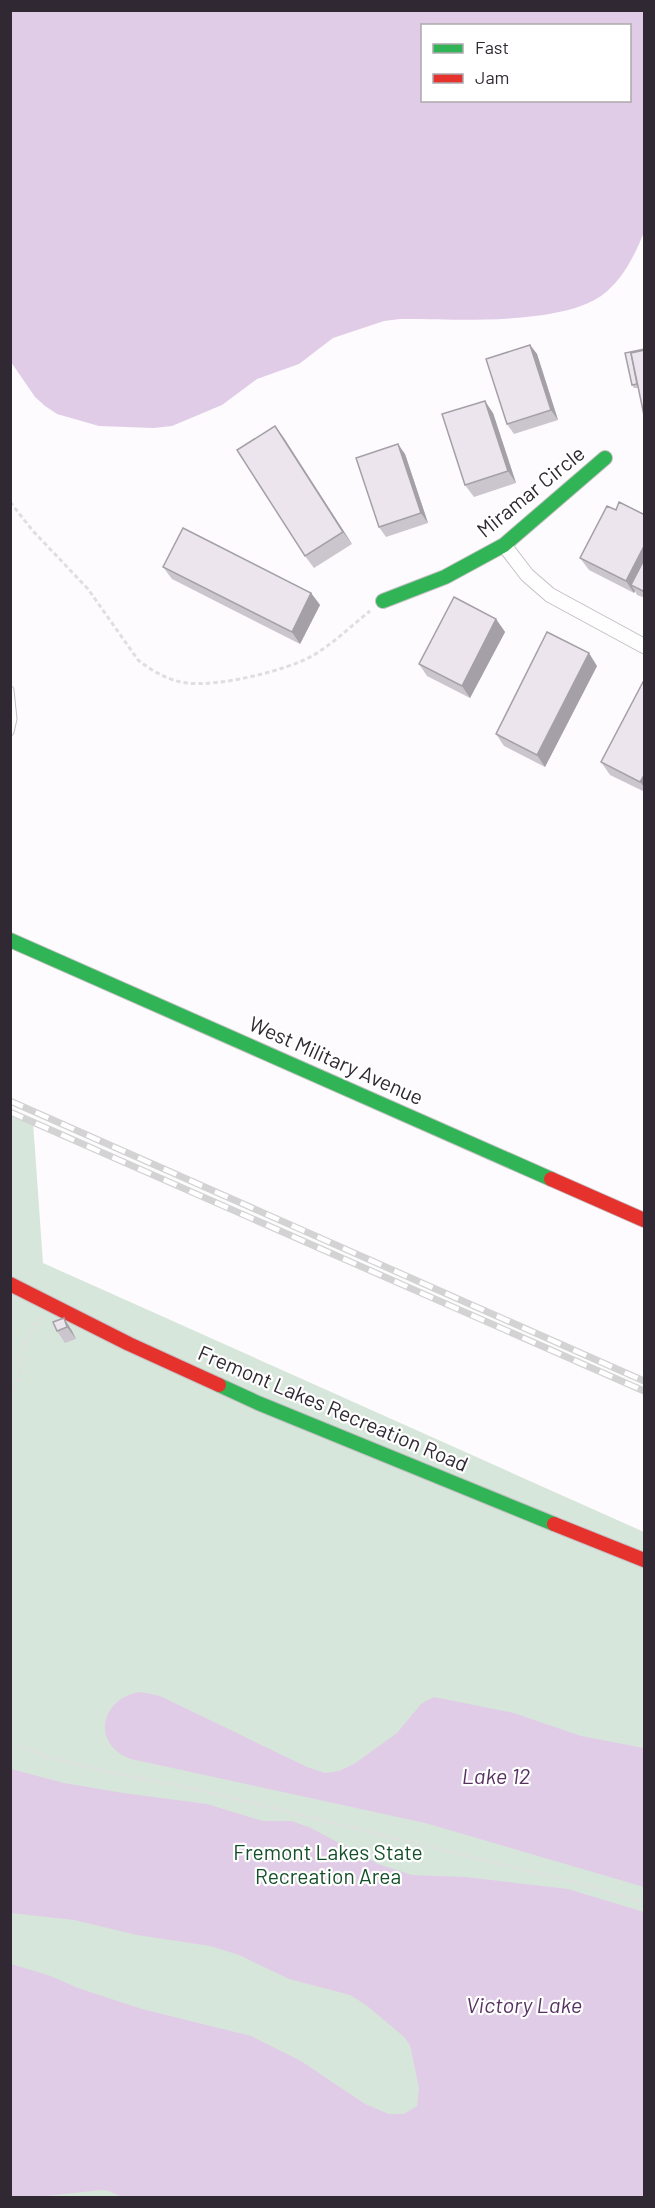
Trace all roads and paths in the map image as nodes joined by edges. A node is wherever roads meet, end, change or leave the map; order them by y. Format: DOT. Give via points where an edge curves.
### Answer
graph roads {
  1 [pos="605,458"];
  2 [pos="10,502"];
  3 [pos="504,545"];
  4 [pos="383,601"];
  5 [pos="645,646"];
  6 [pos="10,690"];
  7 [pos="10,732"];
  8 [pos="10,940"];
  9 [pos="645,1220"];
  10 [pos="10,1284"];
  11 [pos="46,1302"];
  12 [pos="10,1395"];
  13 [pos="645,1560"];
  14 [pos="10,1743"];
  15 [pos="645,1902"];
  1 -- 3 [label="street, Miramar Circle"];
  2 -- 4 [label="path" via="88,589 138,660 176,681 208,684 277,670 311,657"];
  3 -- 4 [label="street, Miramar Circle" via="470,565"];
  3 -- 5 [label="street" via="527,575 550,595"];
  6 -- 7 [label="lane"];
  8 -- 9 [label="street, West Military Avenue"];
  10 -- 11 [label="street, Fremont Lakes Recreation Road"];
  11 -- 12 [label="path" via="27,1337 18,1381"];
  11 -- 13 [label="street, Fremont Lakes Recreation Road" via="258,1403"];
  14 -- 15 [label="path" via="103,1771 191,1788"];
}
